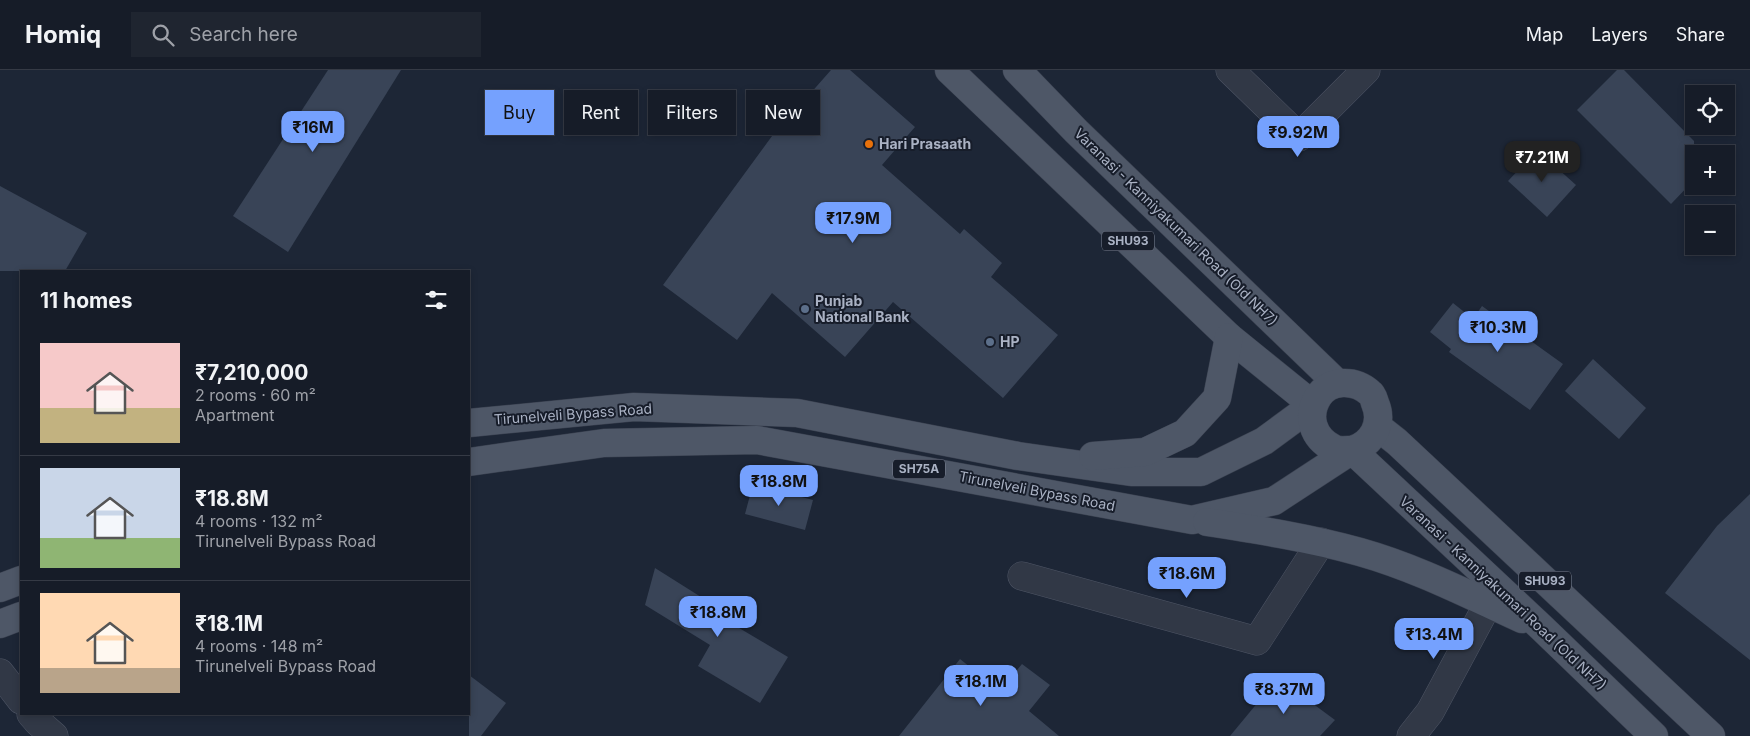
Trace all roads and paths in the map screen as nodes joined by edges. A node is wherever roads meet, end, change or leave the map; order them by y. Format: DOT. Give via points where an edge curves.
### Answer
graph roads {
  1 [pos="949,70"];
  2 [pos="1017,70"];
  3 [pos="1230,70"];
  4 [pos="1366,70"];
  5 [pos="1229,337"];
  6 [pos="1337,383"];
  7 [pos="1313,405"];
  8 [pos="470,423"];
  9 [pos="1378,427"];
  10 [pos="1352,450"];
  11 [pos="1044,460"];
  12 [pos="470,462"];
  13 [pos="1192,520"];
  14 [pos="1321,542"];
  15 [pos="1022,576"];
  16 [pos="20,580"];
  17 [pos="0,588"];
  18 [pos="1488,604"];
  19 [pos="20,616"];
  20 [pos="0,624"];
  21 [pos="1542,628"];
  22 [pos="0,673"];
  23 [pos="20,699"];
  24 [pos="32,715"];
  25 [pos="54,736"];
  26 [pos="1410,736"];
  27 [pos="1654,736"];
  28 [pos="1711,736"];
  1 -- 5 [label="main road, SHU93"];
  2 -- 6 [label="main road, Varanasi - Kanniyakumari Road (Old NH7) / SHU93"];
  3 -- 4 [label="street" via="1299,137"];
  5 -- 7 [label="main road, SHU93"];
  5 -- 11 [label="main road" via="1217,398 1185,433 1145,452"];
  6 -- 7 [label="main road" via="1321,392"];
  6 -- 9 [label="main road" via="1353,382 1371,394 1379,412"];
  7 -- 10 [label="main road" via="1311,420 1318,436 1334,449"];
  7 -- 11 [label="main road, Tirunelveli Bypass Road / SH75A" via="1264,441 1201,472 1131,472"];
  8 -- 11 [label="main road, Tirunelveli Bypass Road / SH75A" via="634,407 797,413"];
  9 -- 10 [label="main road" via="1368,442"];
  9 -- 28 [label="main road, SHU93"];
  10 -- 13 [label="main road, Tirunelveli Bypass Road / SH75A" via="1274,501"];
  10 -- 21 [label="main road, Varanasi - Kanniyakumari Road (Old NH7) / SHU93"];
  12 -- 13 [label="main road, Tirunelveli Bypass Road / SH75A" via="604,443 757,440"];
  13 -- 14 [label="main road"];
  14 -- 15 [label="street" via="1257,641"];
  14 -- 18 [label="main road" via="1362,552 1426,575"];
  16 -- 17 [label="main road"];
  18 -- 21 [label="main road"];
  18 -- 26 [label="street" via="1430,712"];
  19 -- 20 [label="main road"];
  21 -- 27 [label="main road, Varanasi - Kanniyakumari Road (Old NH7) / SHU93"];
  22 -- 23 [label="street"];
  24 -- 25 [label="street"];
}
